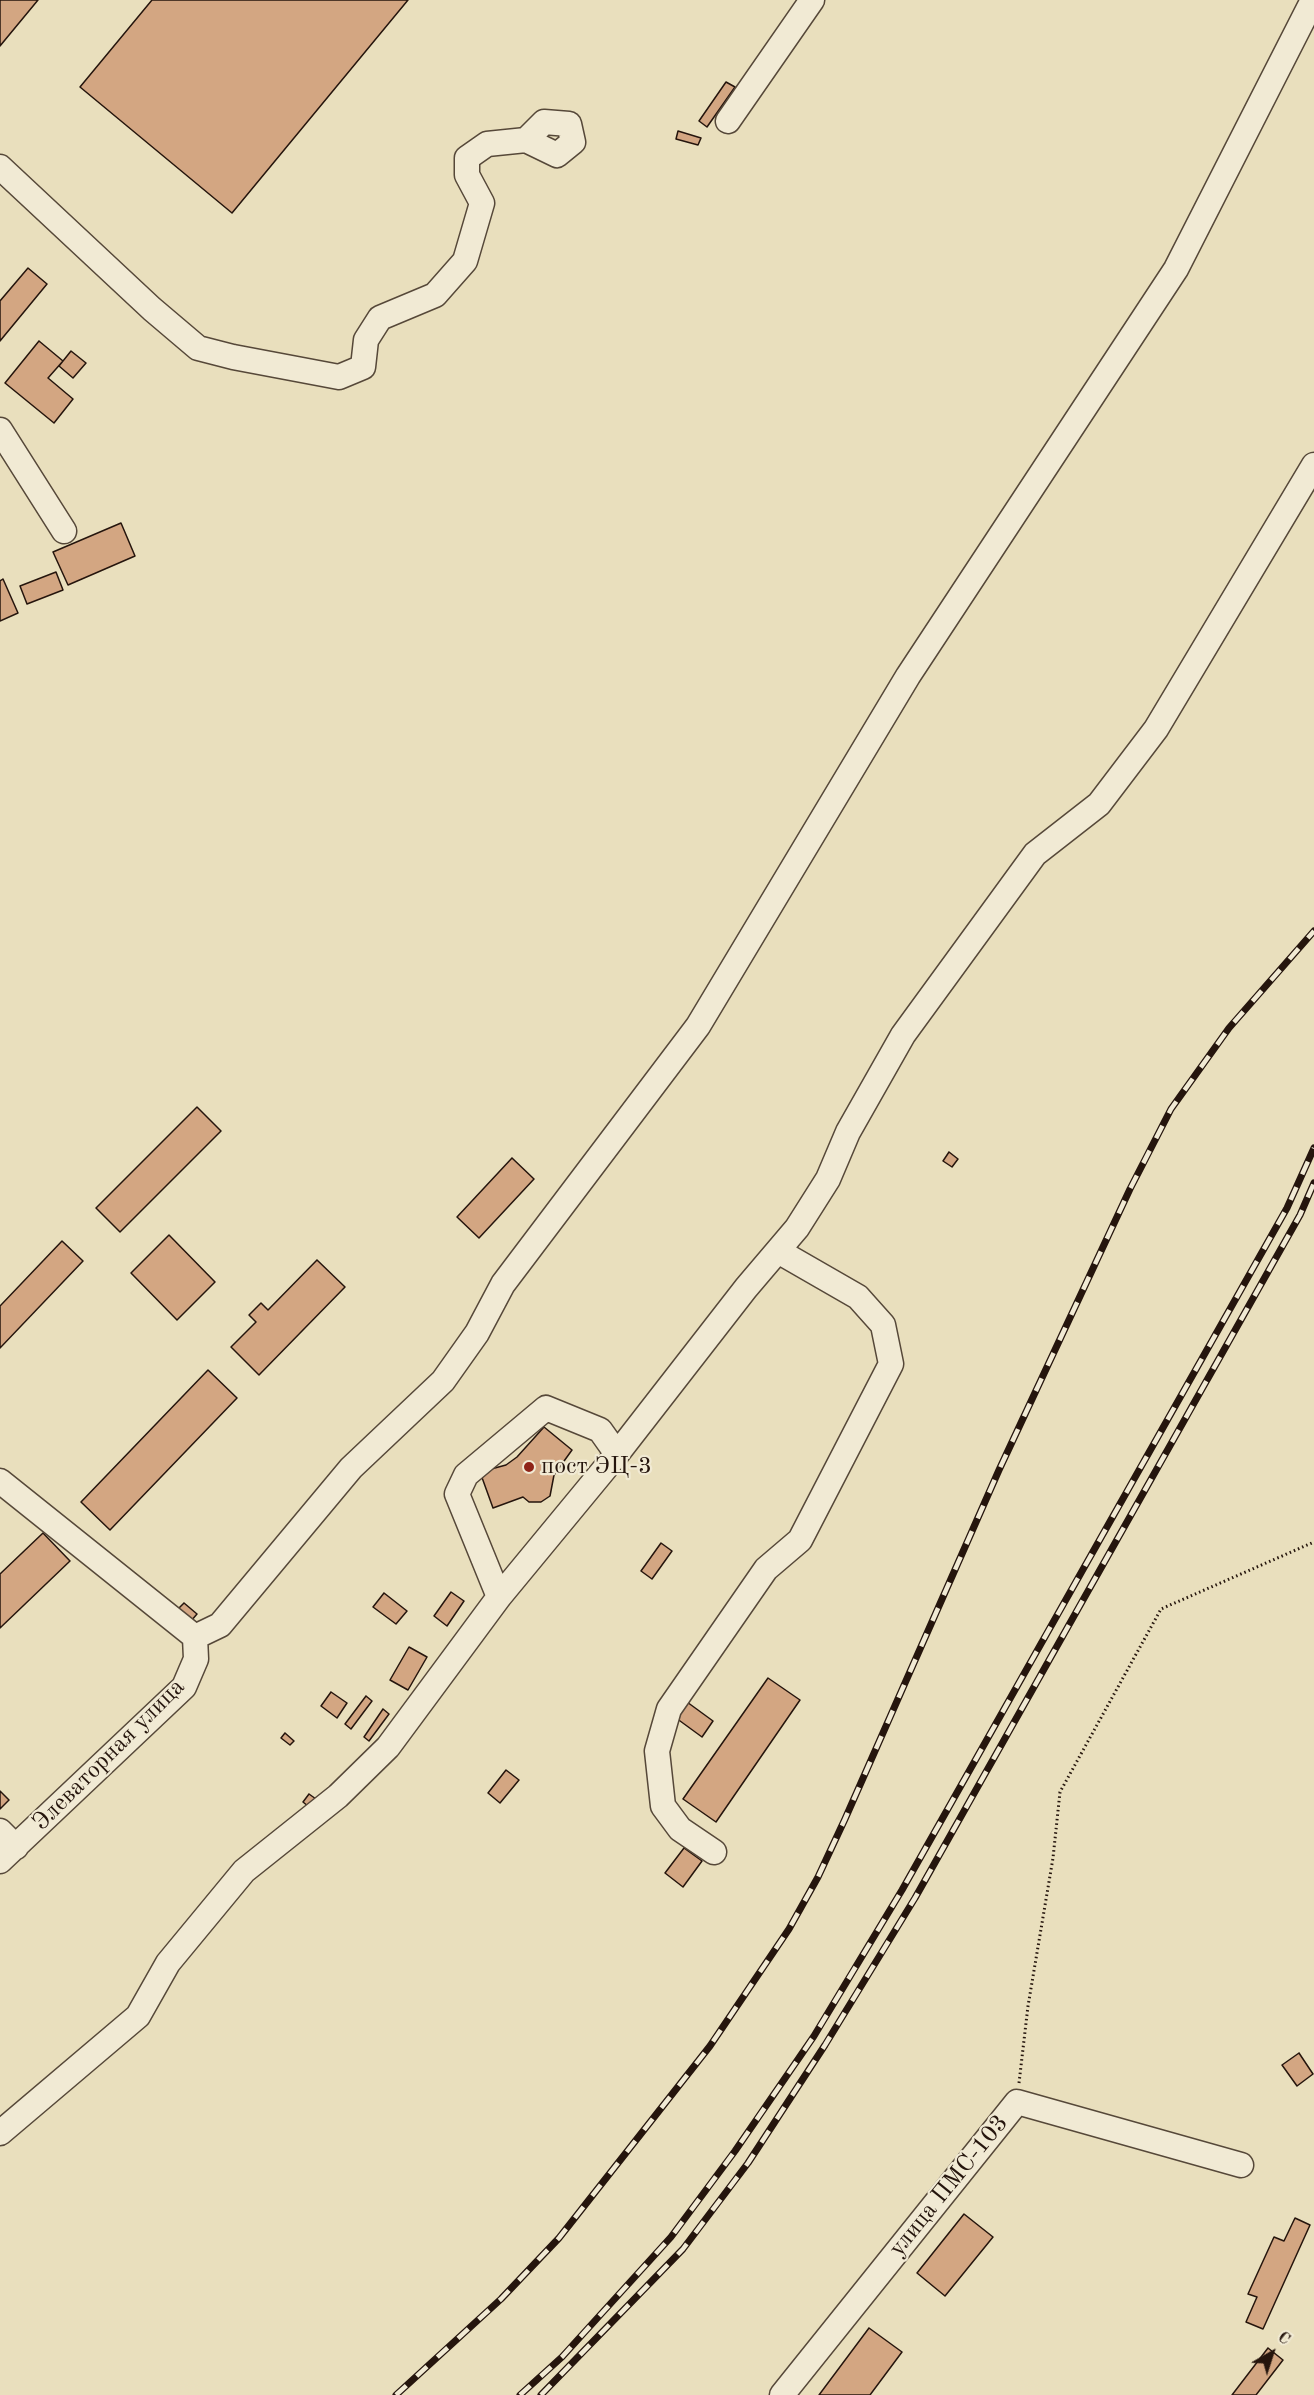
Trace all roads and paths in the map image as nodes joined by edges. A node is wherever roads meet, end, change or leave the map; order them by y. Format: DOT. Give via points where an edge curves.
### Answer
graph roads {
  1 [pos="812,0"];
  2 [pos="1313,0"];
  3 [pos="728,121"];
  4 [pos="526,140"];
  5 [pos="0,167"];
  6 [pos="1,434"];
  7 [pos="1314,465"];
  8 [pos="64,531"];
  9 [pos="778,1251"];
  10 [pos="617,1454"];
  11 [pos="0,1481"];
  12 [pos="1314,1542"];
  13 [pos="499,1597"];
  14 [pos="195,1637"];
  15 [pos="5,1846"];
  16 [pos="714,1852"];
  17 [pos="1017,2102"];
  18 [pos="0,2133"];
  19 [pos="1241,2165"];
  20 [pos="782,2395"];
  1 -- 3 [label="street"];
  2 -- 14 [label="street" via="1176,269 908,676 698,1026 503,1284 477,1333 443,1381 351,1468 220,1625"];
  4 -- 5 [label="street" via="487,144 467,158 467,175 482,203 465,261 435,295 380,318 366,340 363,367 339,377 198,348"];
  6 -- 8 [label="street"];
  7 -- 9 [label="street" via="1156,729 1100,804 1035,854 903,1035 848,1132 828,1179"];
  9 -- 10 [label="street"];
  9 -- 16 [label="street" via="858,1297 883,1325 891,1364 800,1540 766,1569 669,1709 657,1751 663,1806 680,1829"];
  10 -- 13 [label="street"];
  10 -- 13 [label="street" via="600,1430 546,1408 466,1475 457,1494"];
  11 -- 14 [label="street"];
  12 -- 17 [label="path" via="1161,1609 1060,1792"];
  13 -- 18 [label="street" via="388,1747 338,1796 244,1871 168,1962 138,2016"];
  14 -- 15 [label="street, Элеваторная улица" via="196,1659 184,1687"];
  17 -- 19 [label="street, улица ПМС-103"];
  17 -- 20 [label="street, улица ПМС-103"];
}
